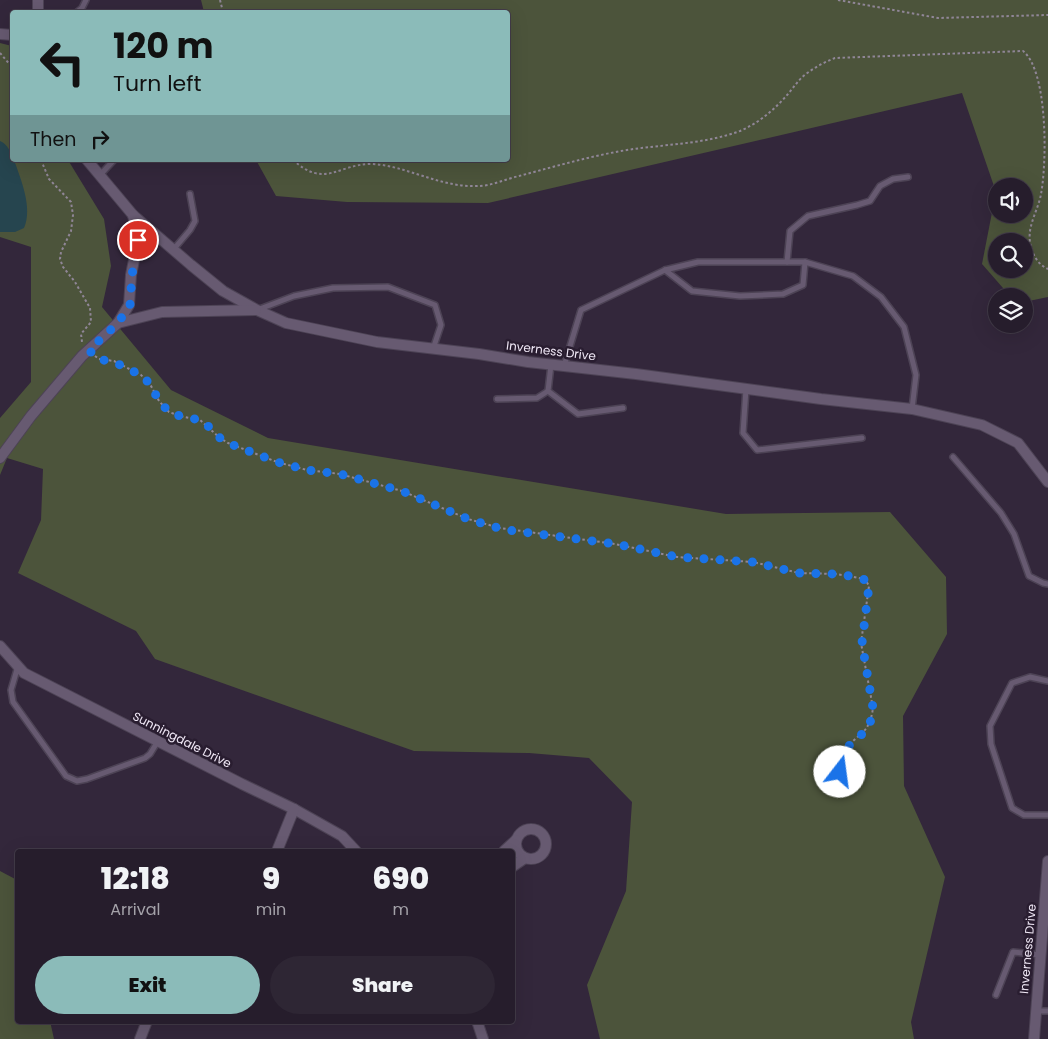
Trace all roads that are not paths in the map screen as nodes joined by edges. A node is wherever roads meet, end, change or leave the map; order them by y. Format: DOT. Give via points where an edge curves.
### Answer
graph roads {
  1 [pos="89,162"];
  2 [pos="112,162"];
  3 [pos="100,175"];
  4 [pos="908,176"];
  5 [pos="190,194"];
  6 [pos="133,215"];
  7 [pos="173,250"];
  8 [pos="787,262"];
  9 [pos="805,262"];
  10 [pos="665,270"];
  11 [pos="257,310"];
  12 [pos="118,323"];
  13 [pos="433,349"];
  14 [pos="551,365"];
  15 [pos="564,366"];
  16 [pos="746,389"];
  17 [pos="548,391"];
  18 [pos="497,399"];
  19 [pos="623,408"];
  20 [pos="912,409"];
  21 [pos="862,438"];
  22 [pos="953,457"];
  23 [pos="0,458"];
  24 [pos="1048,482"];
  25 [pos="1048,584"];
  26 [pos="0,646"];
  27 [pos="18,666"];
  28 [pos="1048,682"];
  29 [pos="158,741"];
  30 [pos="294,809"];
  31 [pos="1048,815"];
  32 [pos="516,840"];
  33 [pos="278,849"];
  34 [pos="354,849"];
  35 [pos="506,849"];
  36 [pos="525,858"];
  37 [pos="1048,861"];
  38 [pos="515,865"];
  39 [pos="1048,876"];
  40 [pos="1040,955"];
  41 [pos="996,995"];
  42 [pos="1035,1011"];
  43 [pos="1048,1011"];
  44 [pos="146,1024"];
  45 [pos="478,1024"];
  46 [pos="140,1039"];
  47 [pos="483,1039"];
  48 [pos="1034,1039"];
  1 -- 3 [label="street, Inverness Drive"];
  2 -- 3 [label="lane"];
  3 -- 6 [label="street, Inverness Drive"];
  4 -- 8 [label="lane" via="880,186 870,201 808,216 790,232"];
  5 -- 7 [label="lane" via="195,221"];
  6 -- 7 [label="street, Inverness Drive"];
  6 -- 12 [label="street" via="138,240 130,305"];
  7 -- 11 [label="street, Inverness Drive" via="223,291"];
  8 -- 9 [label="lane"];
  8 -- 10 [label="lane" via="698,262"];
  9 -- 10 [label="lane" via="803,285 783,294 740,296 692,291"];
  9 -- 20 [label="lane" via="853,276 881,298 904,327 916,375"];
  10 -- 15 [label="lane" via="581,310"];
  11 -- 12 [label="street" via="162,312"];
  11 -- 13 [label="street, Inverness Drive" via="295,324 377,342"];
  11 -- 13 [label="lane" via="294,296 333,288 388,287 435,305 441,325"];
  12 -- 23 [label="street" via="89,350 31,416"];
  13 -- 14 [label="street, Inverness Drive"];
  14 -- 15 [label="street, Inverness Drive"];
  14 -- 17 [label="lane"];
  15 -- 16 [label="street, Inverness Drive"];
  16 -- 20 [label="street, Inverness Drive"];
  16 -- 21 [label="lane" via="743,433 757,450"];
  17 -- 18 [label="lane" via="537,398"];
  17 -- 19 [label="lane" via="578,414"];
  20 -- 24 [label="street, Inverness Drive" via="982,425 1018,443"];
  22 -- 25 [label="lane" via="1001,513 1014,534 1029,576"];
  26 -- 27 [label="street, Sunningdale Drive"];
  27 -- 29 [label="street, Sunningdale Drive" via="24,673"];
  27 -- 29 [label="lane" via="10,690 13,702 72,780 87,779 145,758"];
  28 -- 31 [label="lane" via="1030,677 1012,683 990,726 991,744 1012,808 1024,815"];
  29 -- 30 [label="street, Sunningdale Drive"];
  30 -- 33 [label="street"];
  30 -- 34 [label="street, Sunningdale Drive" via="342,836"];
  32 -- 35 [label="street"];
  32 -- 36 [label="street" via="519,854"];
  32 -- 36 [label="street" via="519,834 531,829 538,830 546,840 546,847 538,858"];
  36 -- 38 [label="street"];
  37 -- 39 [label="street, Inverness Drive"];
  39 -- 40 [label="street, Inverness Drive"];
  40 -- 41 [label="lane" via="1013,952"];
  40 -- 42 [label="street, Inverness Drive"];
  42 -- 43 [label="lane"];
  42 -- 48 [label="street, Inverness Drive"];
  44 -- 46 [label="street"];
  45 -- 47 [label="street"];
}
